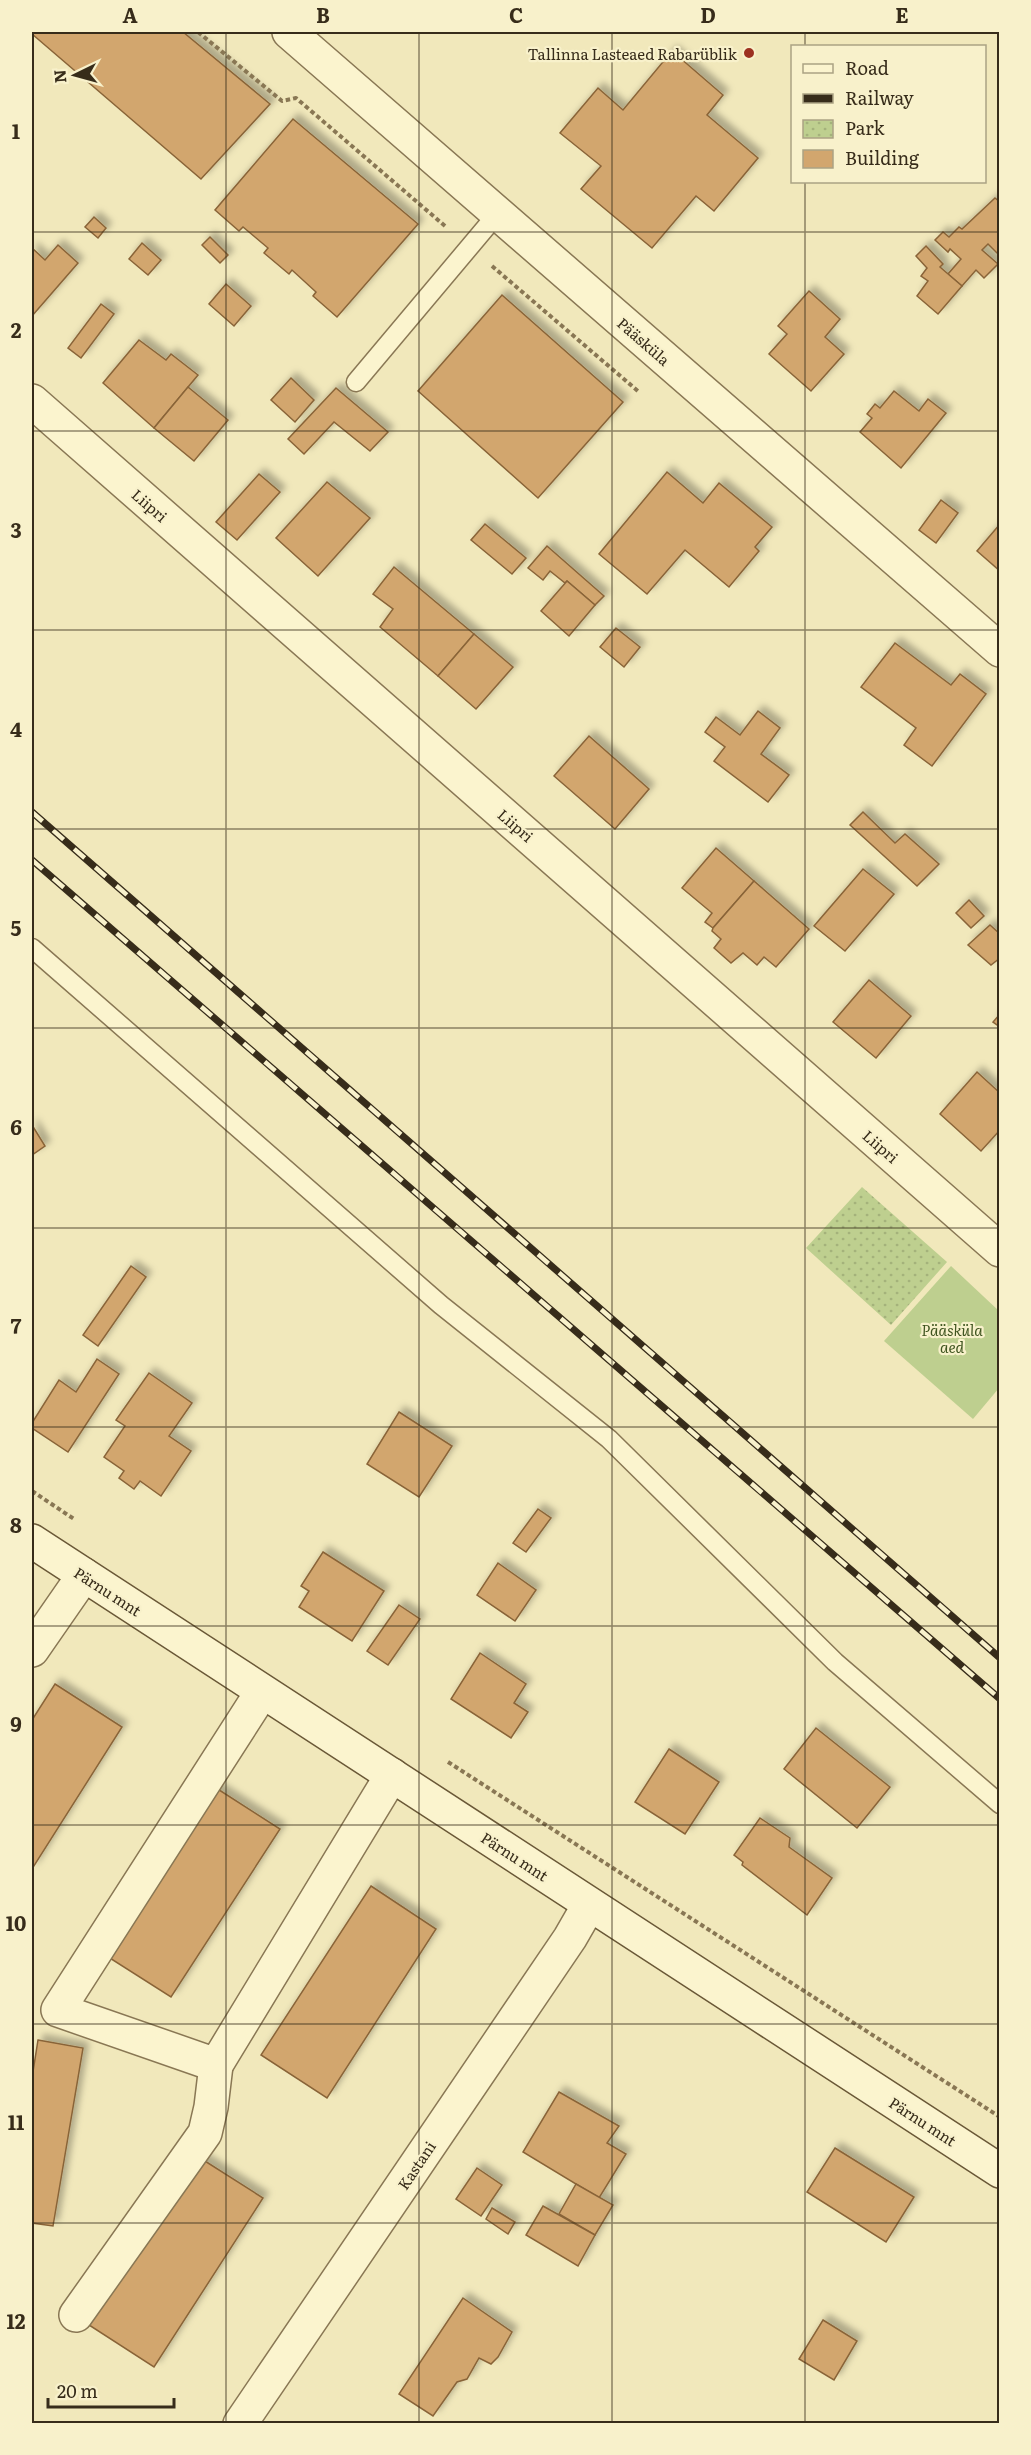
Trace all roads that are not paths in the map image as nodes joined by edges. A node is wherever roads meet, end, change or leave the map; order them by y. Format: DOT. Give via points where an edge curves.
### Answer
graph roads {
  1 [pos="289,32"];
  2 [pos="498,213"];
  3 [pos="356,382"];
  4 [pos="32,401"];
  5 [pos="999,650"];
  6 [pos="32,948"];
  7 [pos="996,1238"];
  8 [pos="32,1541"];
  9 [pos="84,1575"];
  10 [pos="32,1650"];
  11 [pos="262,1692"];
  12 [pos="392,1775"];
  13 [pos="999,1804"];
  14 [pos="589,1905"];
  15 [pos="216,2066"];
  16 [pos="999,2171"];
  17 [pos="76,2315"];
  18 [pos="240,2424"];
  1 -- 2 [label="street, Pääsküla"];
  2 -- 3 [label="lane"];
  2 -- 5 [label="street, Pääsküla"];
  4 -- 7 [label="street, Liipri"];
  6 -- 13 [label="lane" via="441,1305 609,1439 835,1662"];
  8 -- 9 [label="street, Pärnu mnt"];
  9 -- 10 [label="street"];
  9 -- 11 [label="street, Pärnu mnt"];
  11 -- 12 [label="street, Pärnu mnt"];
  11 -- 15 [label="street" via="58,2010"];
  12 -- 14 [label="street, Pärnu mnt"];
  12 -- 15 [label="street"];
  14 -- 16 [label="street, Pärnu mnt"];
  14 -- 18 [label="street, Kastani"];
  15 -- 17 [label="street" via="205,2133"];
}
